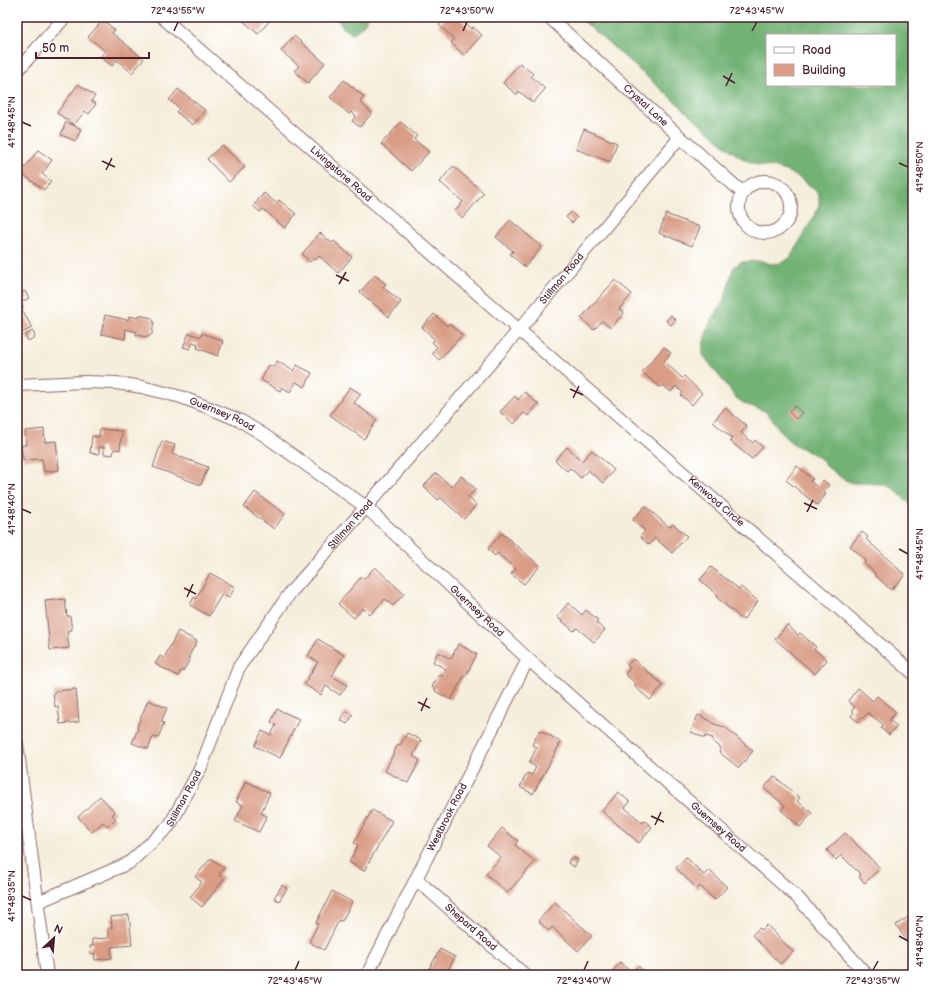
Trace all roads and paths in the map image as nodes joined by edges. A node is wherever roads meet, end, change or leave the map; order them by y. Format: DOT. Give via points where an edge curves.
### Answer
graph roads {
  1 [pos="65,17"];
  2 [pos="162,17"];
  3 [pos="549,17"];
  4 [pos="17,71"];
  5 [pos="680,137"];
  6 [pos="743,193"];
  7 [pos="519,330"];
  8 [pos="17,385"];
  9 [pos="366,507"];
  10 [pos="528,659"];
  11 [pos="913,673"];
  12 [pos="17,744"];
  13 [pos="416,879"];
  14 [pos="38,902"];
  15 [pos="47,975"];
  16 [pos="367,975"];
  17 [pos="526,975"];
  18 [pos="867,975"];
  1 -- 4 [label="street"];
  2 -- 7 [label="street, Livingstone Road"];
  3 -- 5 [label="street, Crystal Lane"];
  5 -- 6 [label="street, Crystal Lane"];
  5 -- 7 [label="street, Stillman Road"];
  6 -- 6 [label="street" via="740,213 745,224 751,229 767,233 782,227 788,220 791,203 788,195 775,183 757,182"];
  7 -- 9 [label="street, Stillman Road"];
  7 -- 11 [label="street, Kenwood Circle"];
  8 -- 9 [label="street, Guernsey Road" via="116,383 181,397 247,425 264,435"];
  9 -- 10 [label="street, Guernsey Road"];
  9 -- 14 [label="street, Stillman Road" via="290,593 239,667 201,767 170,825 128,863"];
  10 -- 13 [label="street, Westbrook Road"];
  10 -- 18 [label="street, Guernsey Road" via="798,898"];
  12 -- 14 [label="street"];
  13 -- 16 [label="street, Westbrook Road"];
  13 -- 17 [label="street, Shepard Road"];
  14 -- 15 [label="street"];
}
